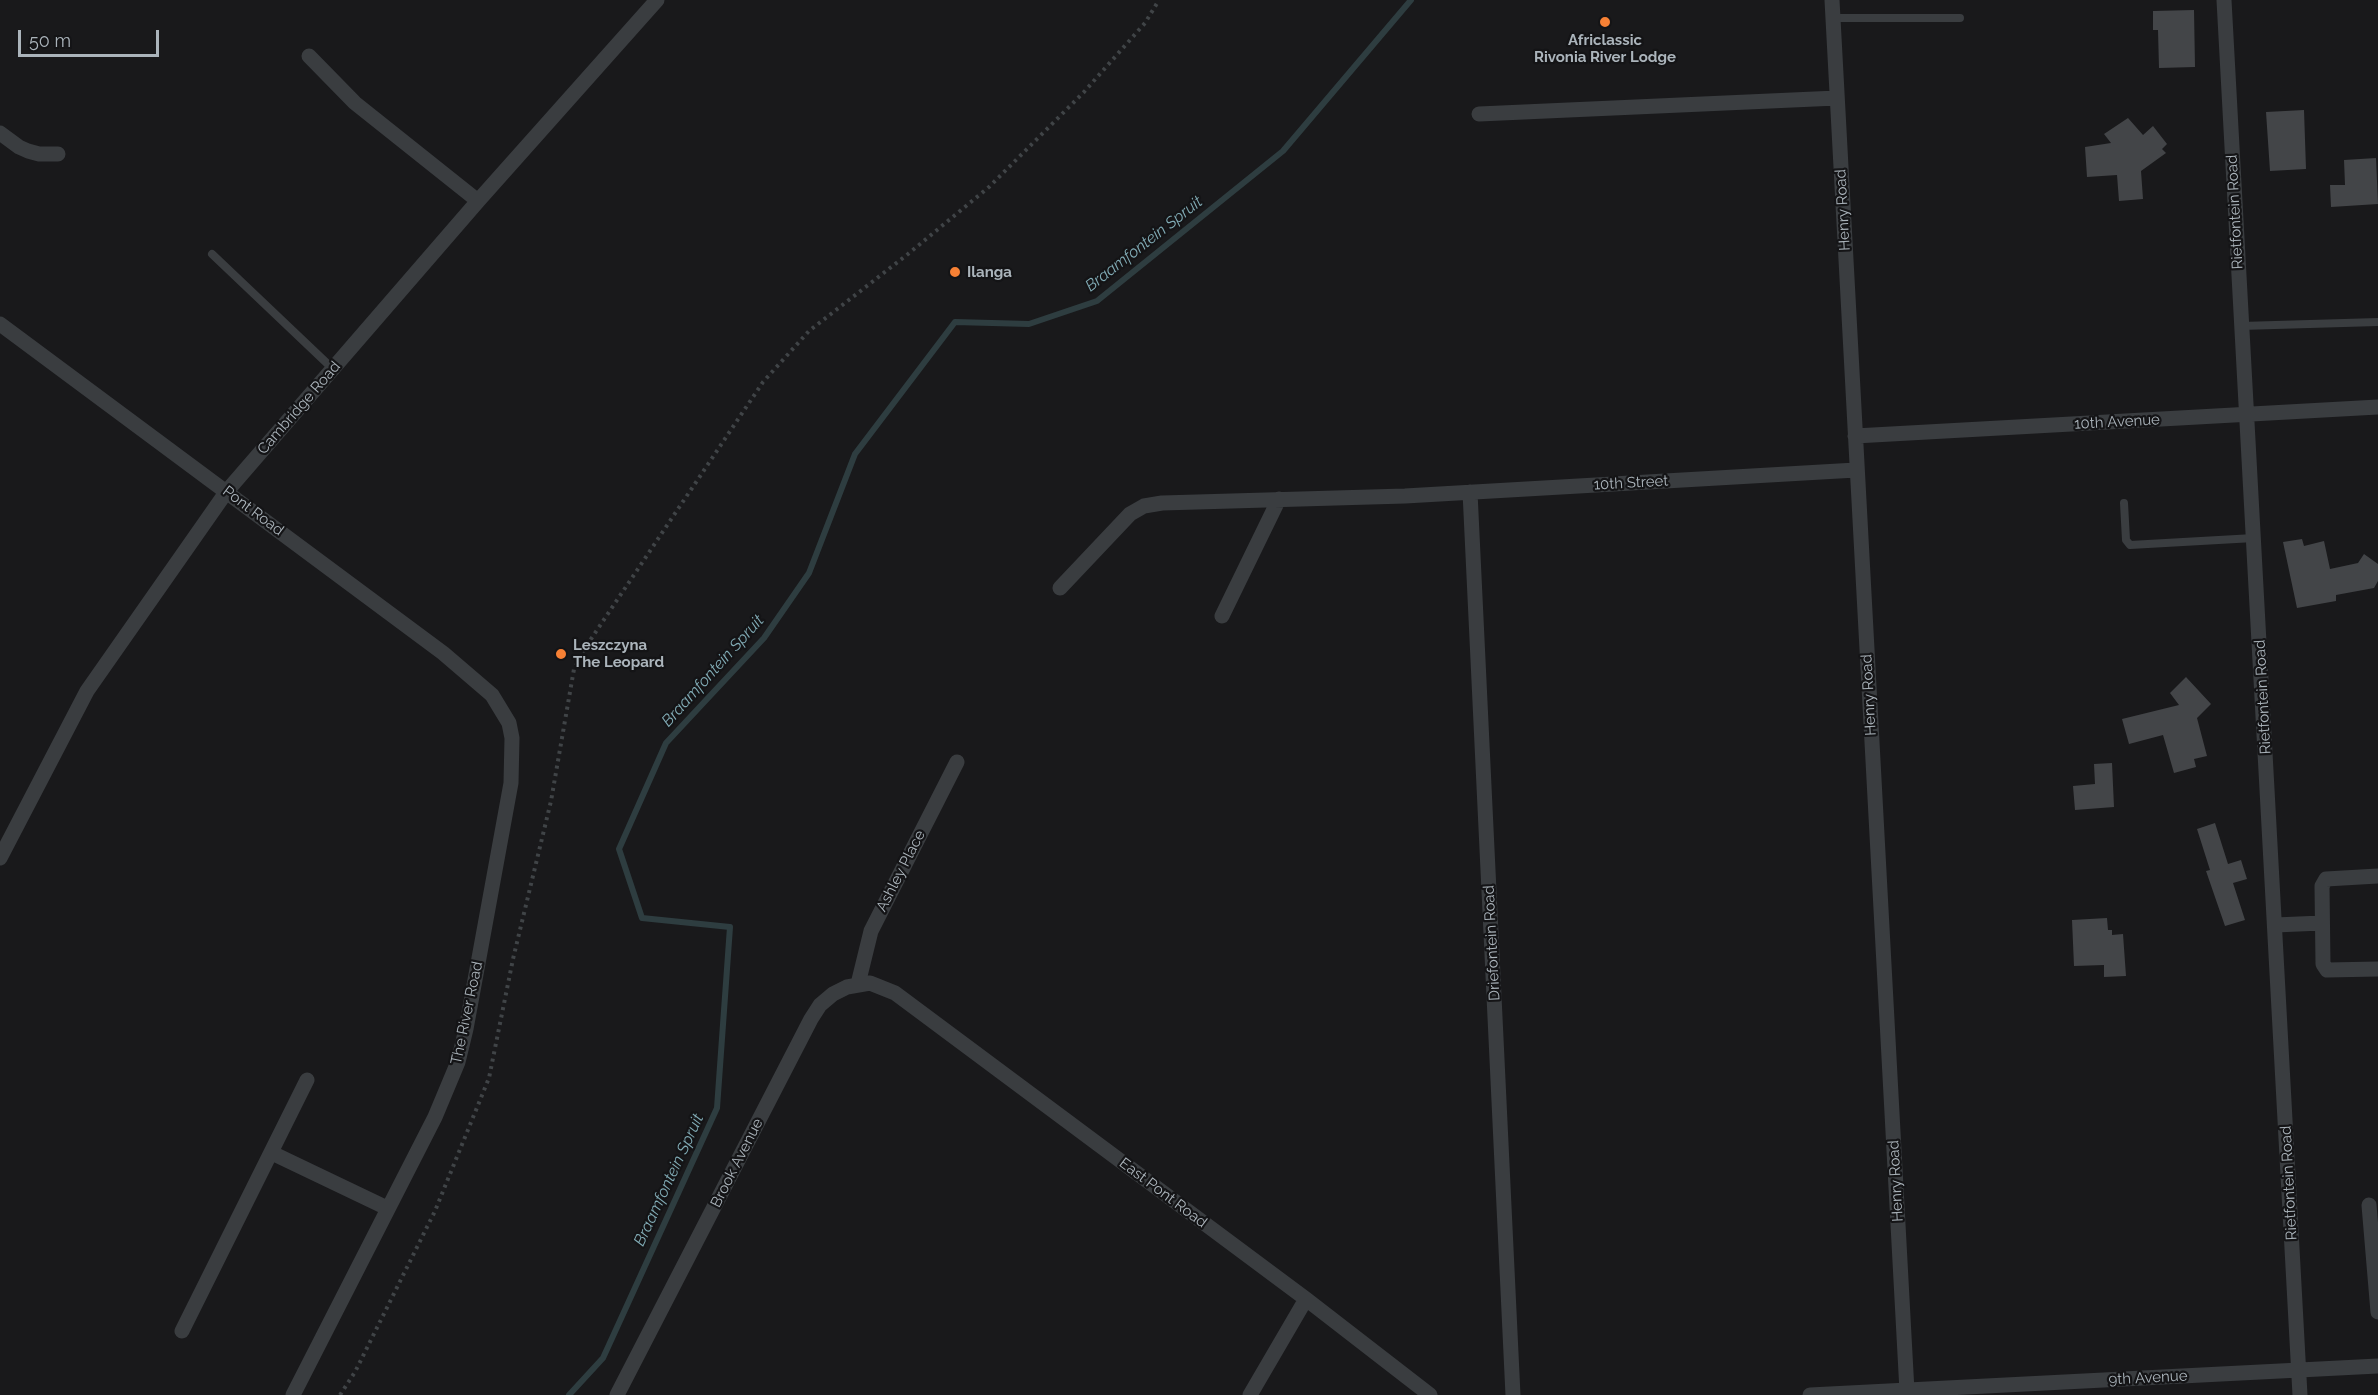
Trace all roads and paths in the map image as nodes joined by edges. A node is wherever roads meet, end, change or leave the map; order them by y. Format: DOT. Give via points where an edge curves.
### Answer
graph roads {
  1 [pos="657,0"];
  2 [pos="1160,0"];
  3 [pos="1832,0"];
  4 [pos="2224,0"];
  5 [pos="1833,18"];
  6 [pos="1960,18"];
  7 [pos="309,56"];
  8 [pos="1837,98"];
  9 [pos="1479,114"];
  10 [pos="0,133"];
  11 [pos="58,154"];
  12 [pos="478,201"];
  13 [pos="212,254"];
  14 [pos="2378,322"];
  15 [pos="0,324"];
  16 [pos="2241,326"];
  17 [pos="333,369"];
  18 [pos="2378,407"];
  19 [pos="2247,415"];
  20 [pos="1855,436"];
  21 [pos="1856,470"];
  22 [pos="227,491"];
  23 [pos="1470,492"];
  24 [pos="1279,499"];
  25 [pos="2124,503"];
  26 [pos="2254,538"];
  27 [pos="1060,588"];
  28 [pos="1222,616"];
  29 [pos="500,705"];
  30 [pos="957,762"];
  31 [pos="0,858"];
  32 [pos="2378,876"];
  33 [pos="2322,923"];
  34 [pos="2275,925"];
  35 [pos="2378,969"];
  36 [pos="858,984"];
  37 [pos="307,1080"];
  38 [pos="272,1153"];
  39 [pos="2369,1205"];
  40 [pos="387,1208"];
  41 [pos="1306,1299"];
  42 [pos="2378,1312"];
  43 [pos="182,1331"];
  44 [pos="2378,1366"];
  45 [pos="2299,1370"];
  46 [pos="1907,1391"];
  47 [pos="293,1395"];
  48 [pos="340,1395"];
  49 [pos="617,1395"];
  50 [pos="1250,1395"];
  51 [pos="1430,1395"];
  52 [pos="1513,1395"];
  53 [pos="1810,1395"];
  54 [pos="2300,1395"];
  1 -- 12 [label="street, Cambridge Road"];
  2 -- 48 [label="path" via="1145,23 1084,92 989,187 809,331 763,382 583,651 574,669 551,801 489,1078 435,1211"];
  3 -- 5 [label="street, Henry Road"];
  4 -- 16 [label="street, Rietfontein Road"];
  5 -- 6 [label="lane"];
  5 -- 8 [label="street, Henry Road"];
  7 -- 12 [label="street" via="355,103"];
  8 -- 9 [label="street"];
  8 -- 20 [label="street, Henry Road"];
  10 -- 11 [label="street" via="28,151"];
  12 -- 17 [label="street, Cambridge Road"];
  13 -- 17 [label="lane"];
  14 -- 16 [label="lane"];
  15 -- 22 [label="street, Pont Road"];
  16 -- 19 [label="street, Rietfontein Road"];
  17 -- 22 [label="street, Cambridge Road"];
  18 -- 19 [label="street, 10th Avenue"];
  19 -- 20 [label="street, 10th Avenue"];
  19 -- 26 [label="street, Rietfontein Road"];
  20 -- 21 [label="street, Henry Road"];
  21 -- 23 [label="street, 10th Street"];
  21 -- 46 [label="street, Henry Road"];
  22 -- 29 [label="street, Pont Road" via="443,653"];
  22 -- 31 [label="street, Cambridge Road" via="87,691"];
  23 -- 24 [label="street, 10th Street"];
  23 -- 52 [label="street, Driefontein Road"];
  24 -- 27 [label="street, 10th Street" via="1144,506 1130,514"];
  24 -- 28 [label="street"];
  25 -- 26 [label="lane" via="2126,540 2130,545"];
  26 -- 34 [label="street, Rietfontein Road"];
  29 -- 40 [label="street, The River Road" via="513,738 511,783 466,1029 448,1089"];
  30 -- 36 [label="street, Ashley Place" via="871,931"];
  32 -- 33 [label="street" via="2326,879 2322,886"];
  33 -- 34 [label="street"];
  33 -- 35 [label="street" via="2323,964 2327,970"];
  34 -- 45 [label="street, Rietfontein Road"];
  36 -- 41 [label="street, East Pont Road" via="876,985 895,993"];
  36 -- 49 [label="street, Brook Avenue" via="833,994 811,1019"];
  37 -- 38 [label="street"];
  38 -- 40 [label="street"];
  38 -- 43 [label="street"];
  39 -- 42 [label="street"];
  40 -- 47 [label="street, The River Road"];
  41 -- 50 [label="street"];
  41 -- 51 [label="street, East Pont Road"];
  44 -- 45 [label="street, 9th Avenue"];
  45 -- 46 [label="street, 9th Avenue"];
  45 -- 54 [label="street, Rietfontein Road"];
  46 -- 53 [label="street, 9th Avenue"];
}
